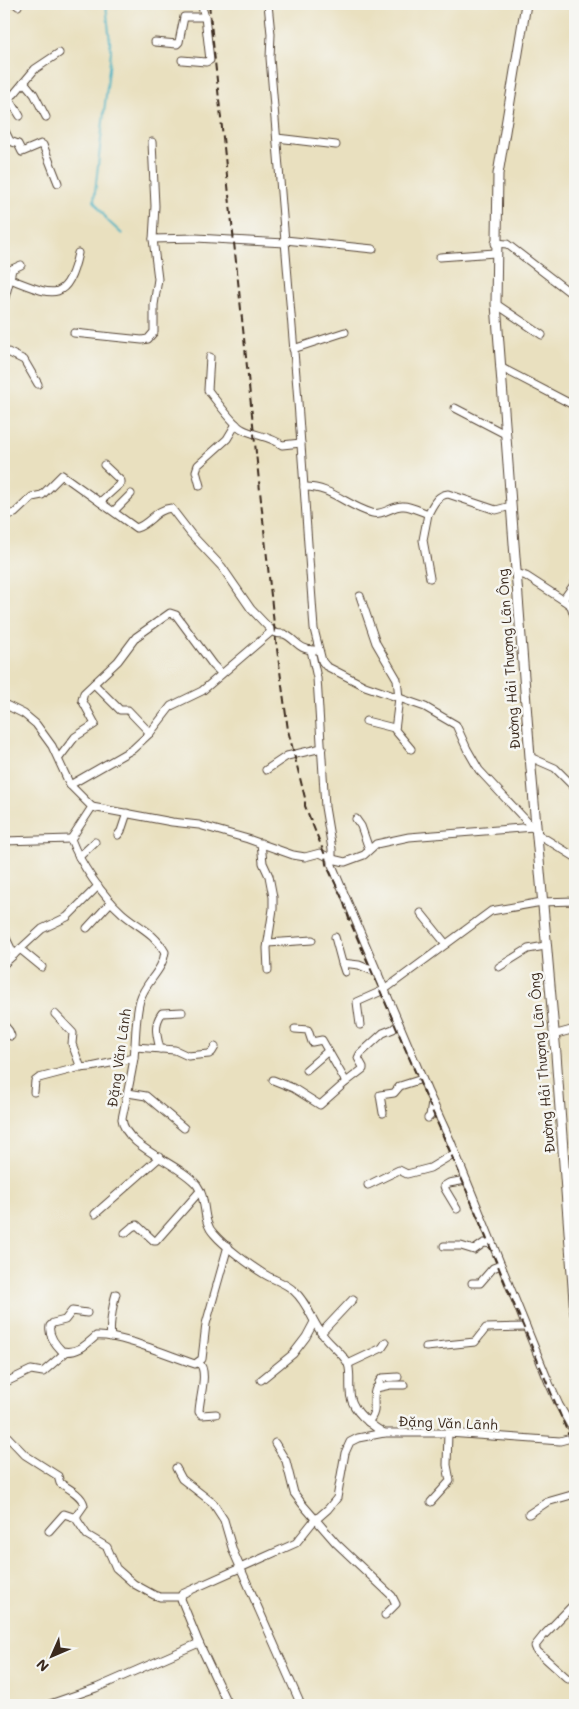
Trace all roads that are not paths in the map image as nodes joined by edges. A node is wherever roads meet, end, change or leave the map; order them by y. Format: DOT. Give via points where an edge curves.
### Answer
graph roads {
  1 [pos="201,4"];
  2 [pos="268,4"];
  3 [pos="526,4"];
  4 [pos="205,17"];
  5 [pos="155,42"];
  6 [pos="59,53"];
  7 [pos="182,60"];
  8 [pos="24,82"];
  9 [pos="6,99"];
  10 [pos="20,116"];
  11 [pos="46,117"];
  12 [pos="4,129"];
  13 [pos="277,138"];
  14 [pos="152,142"];
  15 [pos="336,145"];
  16 [pos="58,183"];
  17 [pos="153,239"];
  18 [pos="285,242"];
  19 [pos="495,248"];
  20 [pos="373,249"];
  21 [pos="78,253"];
  22 [pos="440,257"];
  23 [pos="21,265"];
  24 [pos="10,279"];
  25 [pos="575,293"];
  26 [pos="4,301"];
  27 [pos="496,304"];
  28 [pos="345,332"];
  29 [pos="74,333"];
  30 [pos="542,335"];
  31 [pos="293,349"];
  32 [pos="4,350"];
  33 [pos="210,357"];
  34 [pos="500,367"];
  35 [pos="38,384"];
  36 [pos="575,406"];
  37 [pos="455,408"];
  38 [pos="236,424"];
  39 [pos="506,434"];
  40 [pos="301,443"];
  41 [pos="104,465"];
  42 [pos="200,486"];
  43 [pos="304,486"];
  44 [pos="131,494"];
  45 [pos="100,502"];
  46 [pos="511,506"];
  47 [pos="114,512"];
  48 [pos="428,514"];
  49 [pos="4,516"];
  50 [pos="516,573"];
  51 [pos="430,578"];
  52 [pos="575,582"];
  53 [pos="360,596"];
  54 [pos="564,600"];
  55 [pos="575,618"];
  56 [pos="272,631"];
  57 [pos="315,650"];
  58 [pos="221,673"];
  59 [pos="94,684"];
  60 [pos="399,698"];
  61 [pos="4,704"];
  62 [pos="366,722"];
  63 [pos="394,728"];
  64 [pos="150,733"];
  65 [pos="322,748"];
  66 [pos="411,749"];
  67 [pos="530,757"];
  68 [pos="59,758"];
  69 [pos="266,770"];
  70 [pos="70,785"];
  71 [pos="575,788"];
  72 [pos="92,807"];
  73 [pos="126,813"];
  74 [pos="356,818"];
  75 [pos="535,829"];
  76 [pos="118,835"];
  77 [pos="71,839"];
  78 [pos="4,841"];
  79 [pos="95,842"];
  80 [pos="261,843"];
  81 [pos="369,849"];
  82 [pos="79,856"];
  83 [pos="575,856"];
  84 [pos="332,859"];
  85 [pos="98,886"];
  86 [pos="575,901"];
  87 [pos="111,902"];
  88 [pos="542,902"];
  89 [pos="421,913"];
  90 [pos="87,928"];
  91 [pos="4,934"];
  92 [pos="335,937"];
  93 [pos="312,940"];
  94 [pos="268,943"];
  95 [pos="446,944"];
  96 [pos="546,946"];
  97 [pos="20,949"];
  98 [pos="14,955"];
  99 [pos="342,963"];
  100 [pos="4,964"];
  101 [pos="42,967"];
  102 [pos="499,967"];
  103 [pos="268,970"];
  104 [pos="345,972"];
  105 [pos="378,972"];
  106 [pos="384,990"];
  107 [pos="182,1012"];
  108 [pos="54,1014"];
  109 [pos="399,1024"];
  110 [pos="4,1025"];
  111 [pos="360,1025"];
  112 [pos="295,1029"];
  113 [pos="575,1029"];
  114 [pos="553,1035"];
  115 [pos="11,1036"];
  116 [pos="135,1046"];
  117 [pos="215,1047"];
  118 [pos="160,1049"];
  119 [pos="328,1051"];
  120 [pos="134,1058"];
  121 [pos="81,1068"];
  122 [pos="306,1070"];
  123 [pos="422,1079"];
  124 [pos="272,1080"];
  125 [pos="346,1082"];
  126 [pos="34,1092"];
  127 [pos="128,1093"];
  128 [pos="432,1102"];
  129 [pos="383,1113"];
  130 [pos="428,1118"];
  131 [pos="184,1128"];
  132 [pos="455,1153"];
  133 [pos="160,1157"];
  134 [pos="466,1180"];
  135 [pos="368,1184"];
  136 [pos="200,1191"];
  137 [pos="457,1209"];
  138 [pos="95,1214"];
  139 [pos="125,1233"];
  140 [pos="492,1244"];
  141 [pos="228,1246"];
  142 [pos="444,1246"];
  143 [pos="501,1265"];
  144 [pos="574,1268"];
  145 [pos="472,1283"];
  146 [pos="116,1294"];
  147 [pos="353,1299"];
  148 [pos="87,1313"];
  149 [pos="575,1314"];
  150 [pos="314,1322"];
  151 [pos="526,1327"];
  152 [pos="320,1333"];
  153 [pos="111,1337"];
  154 [pos="386,1342"];
  155 [pos="426,1347"];
  156 [pos="66,1352"];
  157 [pos="199,1362"];
  158 [pos="348,1364"];
  159 [pos="398,1377"];
  160 [pos="261,1380"];
  161 [pos="4,1383"];
  162 [pos="404,1385"];
  163 [pos="378,1387"];
  164 [pos="216,1414"];
  165 [pos="368,1422"];
  166 [pos="4,1433"];
  167 [pos="384,1433"];
  168 [pos="448,1433"];
  169 [pos="575,1433"];
  170 [pos="575,1437"];
  171 [pos="275,1443"];
  172 [pos="176,1468"];
  173 [pos="575,1494"];
  174 [pos="431,1502"];
  175 [pos="528,1514"];
  176 [pos="76,1518"];
  177 [pos="314,1520"];
  178 [pos="49,1531"];
  179 [pos="241,1567"];
  180 [pos="181,1597"];
  181 [pos="575,1603"];
  182 [pos="385,1615"];
  183 [pos="199,1643"];
  184 [pos="568,1679"];
  185 [pos="47,1705"];
  186 [pos="228,1705"];
  187 [pos="301,1705"];
  1 -- 4 [label="street"];
  2 -- 13 [label="street"];
  3 -- 19 [label="street, Đường Hải Thượng Lãn Ông" via="498,174"];
  4 -- 5 [label="street" via="184,17 177,44"];
  4 -- 7 [label="street" via="210,60"];
  6 -- 8 [label="street" via="35,68"];
  8 -- 9 [label="street"];
  8 -- 11 [label="street"];
  9 -- 10 [label="street"];
  12 -- 16 [label="street" via="10,141 18,144 22,152 43,145"];
  13 -- 15 [label="street"];
  13 -- 18 [label="street"];
  14 -- 17 [label="street"];
  17 -- 18 [label="street"];
  17 -- 29 [label="street" via="158,279 152,336 142,340"];
  18 -- 20 [label="street"];
  18 -- 31 [label="street"];
  19 -- 22 [label="street"];
  19 -- 25 [label="street" via="508,244"];
  19 -- 27 [label="street, Đường Hải Thượng Lãn Ông"];
  21 -- 24 [label="street" via="69,284 56,292"];
  23 -- 24 [label="street" via="12,269"];
  24 -- 26 [label="street"];
  27 -- 30 [label="street"];
  27 -- 34 [label="street, Đường Hải Thượng Lãn Ông"];
  28 -- 31 [label="street"];
  31 -- 40 [label="street"];
  32 -- 35 [label="street" via="24,360"];
  33 -- 38 [label="street" via="208,390"];
  34 -- 36 [label="street"];
  34 -- 39 [label="street, Đường Hải Thượng Lãn Ông"];
  37 -- 39 [label="street"];
  38 -- 40 [label="street" via="282,445"];
  38 -- 42 [label="street" via="226,439 198,465 196,471"];
  39 -- 46 [label="street, Đường Hải Thượng Lãn Ông"];
  40 -- 43 [label="street"];
  41 -- 45 [label="street" via="121,480"];
  43 -- 48 [label="street" via="324,489 374,514 403,506"];
  43 -- 57 [label="street"];
  44 -- 47 [label="street"];
  45 -- 47 [label="street"];
  45 -- 49 [label="street" via="62,475 42,495 32,496 15,514"];
  46 -- 48 [label="street" via="496,510 443,494"];
  46 -- 50 [label="street, Đường Hải Thượng Lãn Ông"];
  47 -- 56 [label="street" via="138,528 156,513 173,509"];
  48 -- 51 [label="street" via="423,540"];
  50 -- 54 [label="street"];
  50 -- 67 [label="street, Đường Hải Thượng Lãn Ông"];
  52 -- 54 [label="street"];
  53 -- 60 [label="street" via="376,642 396,675"];
  54 -- 55 [label="street" via="571,606"];
  56 -- 57 [label="street"];
  56 -- 58 [label="street"];
  57 -- 60 [label="street" via="326,666 365,686"];
  57 -- 65 [label="street"];
  58 -- 59 [label="street" via="172,613 136,637"];
  58 -- 64 [label="street" via="202,691 171,706"];
  59 -- 64 [label="street" via="120,710 128,710"];
  59 -- 68 [label="street" via="84,693 82,700 95,724 75,737"];
  60 -- 63 [label="street"];
  60 -- 75 [label="street" via="456,725 479,770"];
  61 -- 68 [label="street" via="36,724"];
  62 -- 63 [label="street"];
  63 -- 66 [label="street"];
  64 -- 70 [label="street" via="134,749"];
  65 -- 69 [label="street" via="287,756"];
  65 -- 84 [label="street"];
  67 -- 71 [label="street" via="555,768"];
  67 -- 75 [label="street, Đường Hải Thượng Lãn Ông"];
  68 -- 70 [label="street"];
  70 -- 72 [label="street"];
  72 -- 73 [label="street"];
  72 -- 77 [label="street"];
  73 -- 76 [label="street"];
  73 -- 80 [label="street" via="199,825"];
  74 -- 81 [label="street"];
  75 -- 81 [label="street" via="409,837 376,844"];
  75 -- 83 [label="street"];
  75 -- 88 [label="street, Đường Hải Thượng Lãn Ông"];
  77 -- 78 [label="street"];
  77 -- 82 [label="street, Đặng Văn Lãnh"];
  79 -- 82 [label="street"];
  80 -- 84 [label="street" via="298,856 320,854"];
  80 -- 94 [label="street" via="273,897"];
  81 -- 84 [label="street" via="354,860"];
  82 -- 85 [label="street, Đặng Văn Lãnh"];
  84 -- 105 [label="street"];
  85 -- 87 [label="street, Đặng Văn Lãnh"];
  85 -- 97 [label="street" via="67,917 42,929"];
  86 -- 88 [label="street"];
  87 -- 90 [label="street"];
  87 -- 116 [label="street, Đặng Văn Lãnh" via="138,923 165,952 164,960 143,991 136,1020"];
  88 -- 95 [label="street" via="491,911"];
  88 -- 96 [label="street, Đường Hải Thượng Lãn Ông"];
  89 -- 95 [label="street"];
  91 -- 98 [label="street"];
  92 -- 99 [label="street"];
  93 -- 94 [label="street"];
  94 -- 103 [label="street"];
  95 -- 106 [label="street"];
  96 -- 102 [label="street" via="528,949"];
  96 -- 114 [label="street, Đường Hải Thượng Lãn Ông"];
  97 -- 98 [label="street"];
  97 -- 101 [label="street"];
  98 -- 100 [label="street"];
  99 -- 104 [label="street"];
  99 -- 105 [label="street"];
  105 -- 106 [label="street"];
  106 -- 109 [label="street"];
  106 -- 111 [label="street" via="357,1002"];
  107 -- 118 [label="street" via="165,1012 158,1017 156,1032"];
  108 -- 121 [label="street" via="73,1033 72,1044"];
  109 -- 123 [label="street"];
  109 -- 125 [label="street" via="383,1033 360,1054 358,1058 363,1067"];
  110 -- 115 [label="street"];
  112 -- 119 [label="street" via="308,1030 312,1042 322,1040"];
  113 -- 114 [label="street"];
  114 -- 144 [label="street, Đường Hải Thượng Lãn Ông"];
  116 -- 118 [label="street"];
  116 -- 120 [label="street, Đặng Văn Lãnh"];
  117 -- 118 [label="street" via="209,1054 188,1056 175,1050"];
  119 -- 122 [label="street"];
  119 -- 125 [label="street"];
  120 -- 121 [label="street"];
  120 -- 127 [label="street, Đặng Văn Lãnh"];
  121 -- 126 [label="street" via="39,1078 35,1081"];
  123 -- 128 [label="street"];
  123 -- 129 [label="street" via="400,1086 394,1093 380,1095"];
  124 -- 125 [label="street" via="294,1088 320,1105"];
  127 -- 131 [label="street" via="146,1096"];
  127 -- 133 [label="street, Đặng Văn Lãnh" via="122,1119 125,1131 135,1142"];
  128 -- 130 [label="street"];
  128 -- 132 [label="street"];
  132 -- 134 [label="street"];
  132 -- 135 [label="street" via="430,1168 407,1174 400,1170"];
  133 -- 136 [label="street, Đặng Văn Lãnh" via="190,1178"];
  133 -- 138 [label="street"];
  134 -- 137 [label="street" via="444,1186"];
  134 -- 140 [label="street"];
  136 -- 139 [label="street" via="156,1242 138,1225"];
  136 -- 141 [label="street" via="205,1203 206,1223"];
  140 -- 142 [label="street" via="484,1243 474,1250"];
  140 -- 143 [label="street"];
  141 -- 150 [label="street" via="264,1274 289,1286 302,1300"];
  141 -- 157 [label="street"];
  143 -- 145 [label="street" via="493,1268 480,1283"];
  143 -- 151 [label="street"];
  144 -- 149 [label="street, Đường Hải Thượng Lãn Ông"];
  146 -- 153 [label="street" via="109,1330"];
  147 -- 152 [label="street"];
  148 -- 156 [label="street" via="72,1311 65,1320 50,1326 54,1342"];
  150 -- 152 [label="street"];
  150 -- 160 [label="street" via="293,1354"];
  151 -- 155 [label="street" via="486,1328 476,1342"];
  151 -- 169 [label="street" via="559,1405"];
  152 -- 158 [label="street"];
  153 -- 156 [label="street" via="96,1336 85,1347"];
  153 -- 157 [label="street" via="195,1364"];
  154 -- 158 [label="street" via="382,1348"];
  156 -- 161 [label="street" via="43,1372 31,1370"];
  157 -- 164 [label="street" via="204,1373 199,1412 202,1416"];
  158 -- 165 [label="street, Đặng Văn Lãnh" via="352,1402"];
  159 -- 163 [label="street" via="382,1378"];
  162 -- 163 [label="street"];
  163 -- 165 [label="street" via="374,1391 375,1412"];
  165 -- 167 [label="street, Đặng Văn Lãnh"];
  166 -- 176 [label="street" via="20,1451 58,1476 60,1483 82,1501 84,1505"];
  167 -- 168 [label="street, Đặng Văn Lãnh"];
  167 -- 177 [label="street" via="355,1438 350,1442 337,1498"];
  168 -- 170 [label="street, Đặng Văn Lãnh" via="560,1441"];
  168 -- 174 [label="street" via="450,1481"];
  171 -- 177 [label="street" via="286,1461 294,1493"];
  172 -- 179 [label="street" via="182,1479 221,1514"];
  173 -- 175 [label="street" via="547,1502"];
  176 -- 178 [label="street" via="64,1514"];
  176 -- 180 [label="street" via="87,1535 107,1547 116,1568 134,1584 160,1597"];
  177 -- 179 [label="street" via="294,1545"];
  177 -- 182 [label="street" via="392,1596 396,1604"];
  179 -- 180 [label="street"];
  179 -- 187 [label="street"];
  180 -- 183 [label="street"];
  181 -- 184 [label="street" via="535,1646"];
  183 -- 185 [label="street" via="96,1688"];
  183 -- 186 [label="street"];
}
